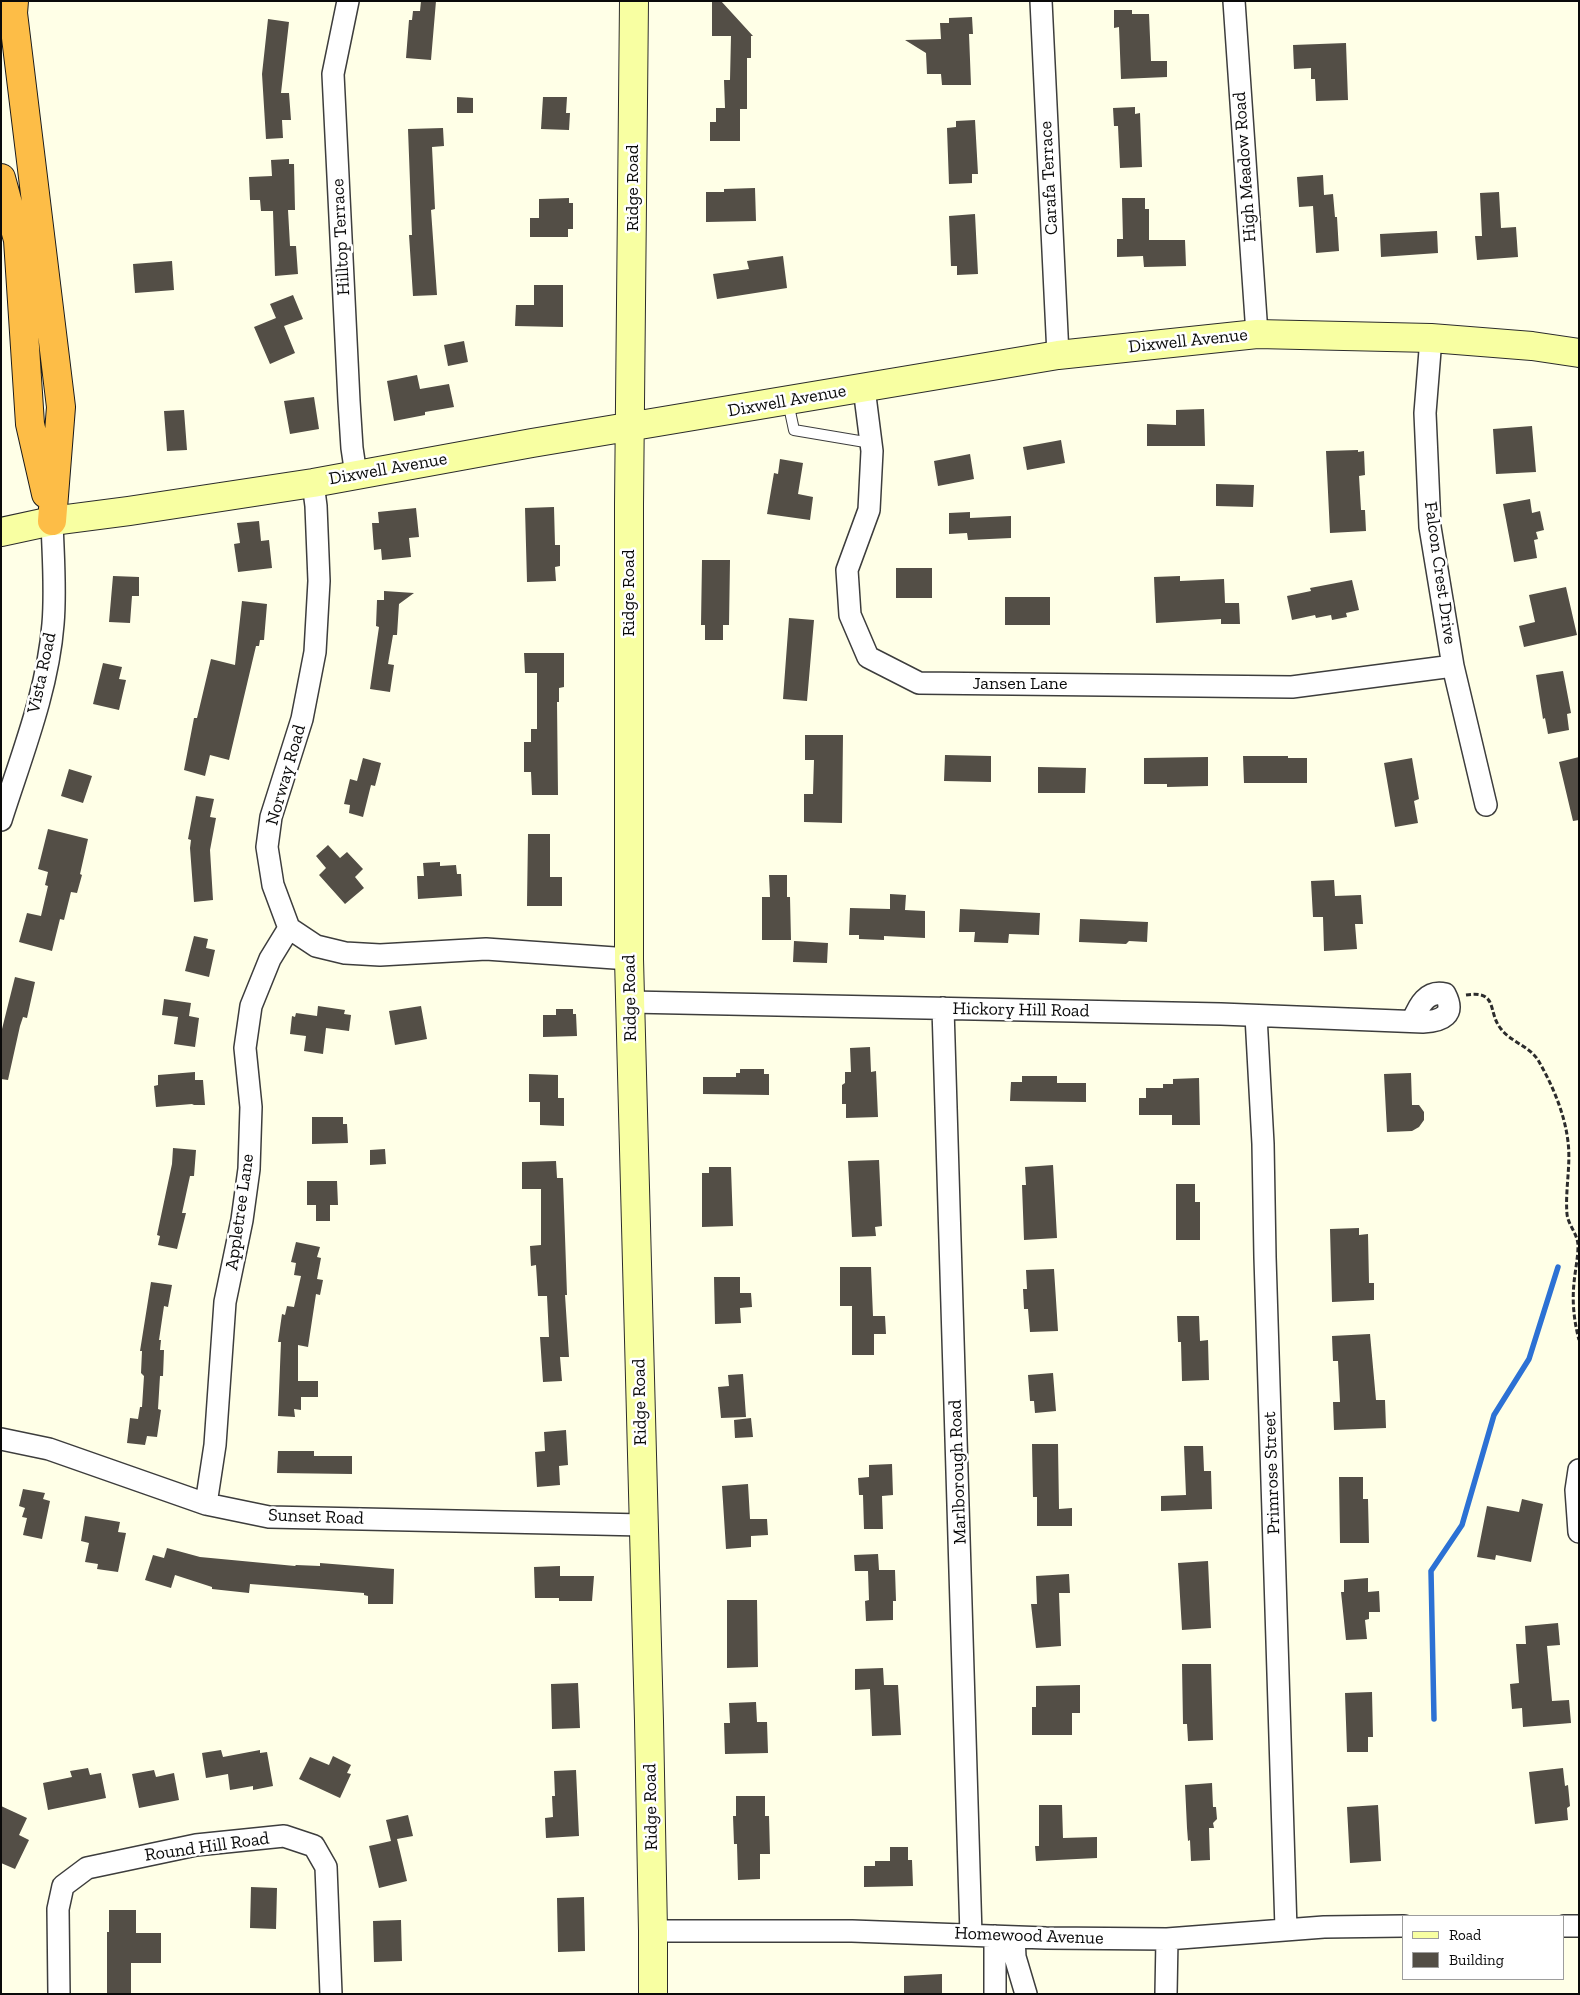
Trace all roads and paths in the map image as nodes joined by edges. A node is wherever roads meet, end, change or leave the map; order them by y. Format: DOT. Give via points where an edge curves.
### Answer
graph roads {
  1 [pos="14,1"];
  2 [pos="348,1"];
  3 [pos="634,1"];
  4 [pos="1041,1"];
  5 [pos="1234,1"];
  6 [pos="1,178"];
  7 [pos="1257,334"];
  8 [pos="1431,338"];
  9 [pos="1579,353"];
  10 [pos="1058,355"];
  11 [pos="864,388"];
  12 [pos="788,401"];
  13 [pos="630,427"];
  14 [pos="871,443"];
  15 [pos="356,474"];
  16 [pos="312,482"];
  17 [pos="52,521"];
  18 [pos="1,532"];
  19 [pos="1453,666"];
  20 [pos="1486,805"];
  21 [pos="1,820"];
  22 [pos="289,928"];
  23 [pos="629,958"];
  24 [pos="1449,1001"];
  25 [pos="630,1002"];
  26 [pos="943,1008"];
  27 [pos="1256,1016"];
  28 [pos="1579,1340"];
  29 [pos="1,1439"];
  30 [pos="1579,1470"];
  31 [pos="206,1504"];
  32 [pos="643,1525"];
  33 [pos="1579,1532"];
  34 [pos="1402,1926"];
  35 [pos="1565,1926"];
  36 [pos="1579,1926"];
  37 [pos="1286,1929"];
  38 [pos="653,1930"];
  39 [pos="971,1935"];
  40 [pos="1004,1936"];
  41 [pos="1167,1939"];
  42 [pos="58,1994"];
  43 [pos="331,1994"];
  44 [pos="653,1994"];
  45 [pos="995,1994"];
  46 [pos="1026,1994"];
  47 [pos="1166,1994"];
  1 -- 17 [label="highway" via="14,23 61,407"];
  2 -- 15 [label="street, Hilltop Terrace" via="333,74"];
  3 -- 13 [label="main road, Ridge Road"];
  4 -- 10 [label="street, Carafa Terrace"];
  5 -- 7 [label="street, High Meadow Road"];
  6 -- 17 [label="highway" via="18,240 30,424"];
  7 -- 8 [label="main road, Dixwell Avenue"];
  7 -- 10 [label="main road, Dixwell Avenue"];
  8 -- 9 [label="main road, Dixwell Avenue"];
  8 -- 19 [label="street, Falcon Crest Drive" via="1425,413 1430,527"];
  10 -- 11 [label="main road, Dixwell Avenue"];
  11 -- 12 [label="main road, Dixwell Avenue"];
  11 -- 14 [label="street, Jansen Lane"];
  12 -- 13 [label="main road, Dixwell Avenue"];
  12 -- 14 [label="lane" via="794,430"];
  13 -- 15 [label="main road, Dixwell Avenue"];
  13 -- 23 [label="main road, Ridge Road"];
  14 -- 19 [label="street, Jansen Lane" via="869,510 847,570 850,615 868,656 919,683 1292,686"];
  15 -- 16 [label="main road, Dixwell Avenue"];
  16 -- 17 [label="main road, Dixwell Avenue"];
  16 -- 22 [label="street, Norway Road" via="319,581 315,652 302,719 271,817 267,847 273,886"];
  17 -- 18 [label="main road, Dixwell Avenue"];
  17 -- 21 [label="street, Vista Road" via="55,593 46,674"];
  19 -- 20 [label="street, Falcon Crest Drive"];
  22 -- 23 [label="street" via="316,946 345,954 486,949"];
  22 -- 31 [label="street, Appletree Lane" via="270,959 251,1006 245,1048 250,1107 249,1169 225,1302 215,1445"];
  23 -- 25 [label="main road, Ridge Road"];
  24 -- 27 [label="street, Hickory Hill Road" via="1450,1009 1437,1021"];
  24 -- 28 [label="path" via="1478,994 1487,998 1492,1003 1495,1022 1503,1032 1537,1058 1560,1107 1568,1142 1567,1215 1578,1247 1574,1320"];
  25 -- 26 [label="street, Hickory Hill Road"];
  25 -- 32 [label="main road, Ridge Road"];
  26 -- 27 [label="street, Hickory Hill Road"];
  26 -- 39 [label="street, Marlborough Road"];
  27 -- 37 [label="street, Primrose Street" via="1263,1144"];
  29 -- 31 [label="street, Sunset Road" via="49,1449"];
  30 -- 33 [label="street" via="1576,1490"];
  31 -- 32 [label="street, Sunset Road" via="269,1517"];
  32 -- 38 [label="main road, Ridge Road"];
  34 -- 37 [label="street, Homewood Avenue"];
  35 -- 36 [label="street"];
  37 -- 41 [label="street, Homewood Avenue"];
  38 -- 39 [label="street, Homewood Avenue"];
  38 -- 44 [label="main road, Ridge Road"];
  39 -- 40 [label="street, Homewood Avenue"];
  40 -- 41 [label="street, Homewood Avenue"];
  40 -- 45 [label="street"];
  40 -- 46 [label="street" via="1015,1957"];
  41 -- 47 [label="street"];
  42 -- 43 [label="street, Round Hill Road" via="58,1909 63,1886 87,1868 196,1845 284,1836 314,1846 326,1867"];
}
